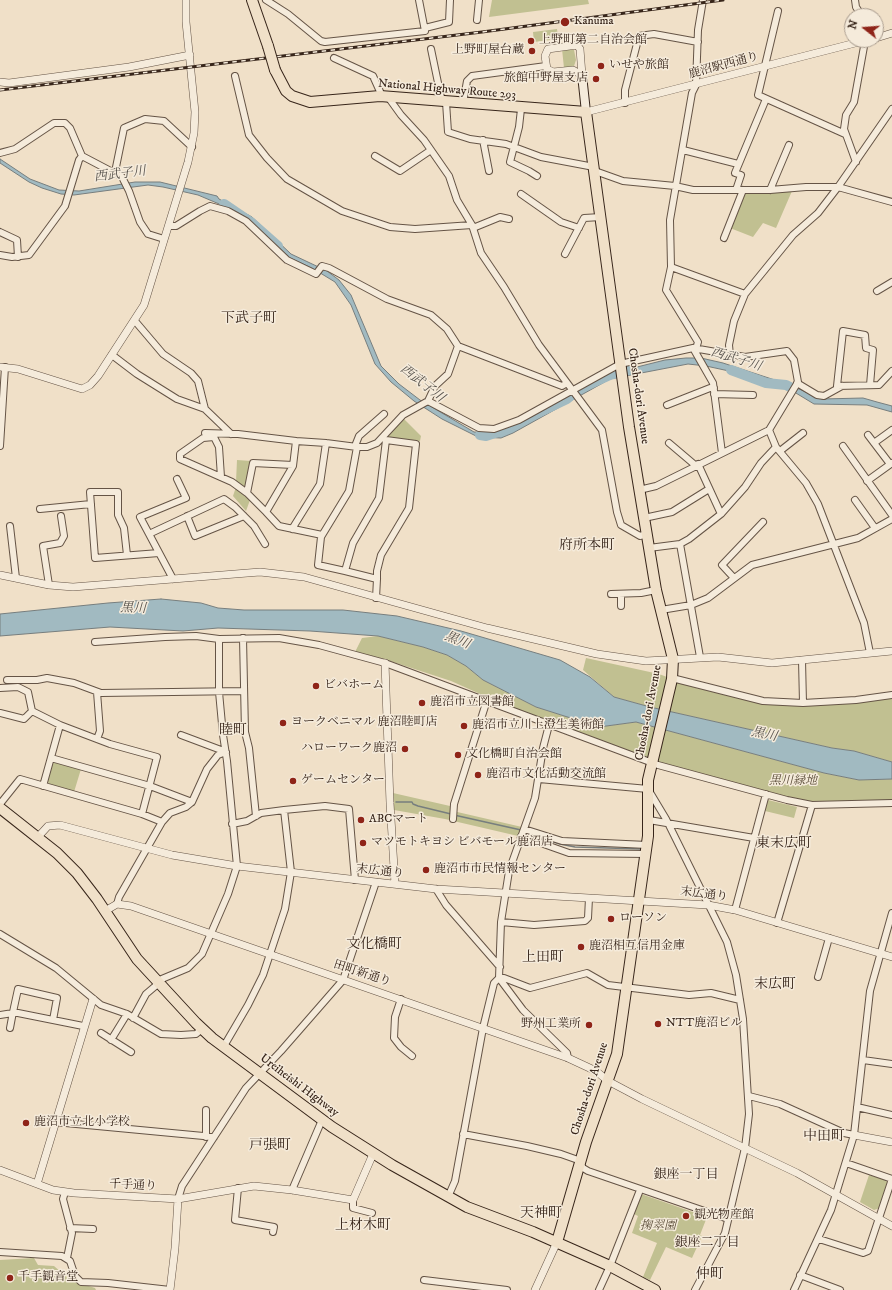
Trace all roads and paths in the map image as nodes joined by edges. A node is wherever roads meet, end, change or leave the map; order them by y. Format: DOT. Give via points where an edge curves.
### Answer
graph roads {
  1 [pos="186,0"];
  2 [pos="252,0"];
  3 [pos="266,0"];
  4 [pos="419,0"];
  5 [pos="450,0"];
  6 [pos="479,0"];
  7 [pos="703,0"];
  8 [pos="778,11"];
  9 [pos="477,20"];
  10 [pos="425,28"];
  11 [pos="698,42"];
  12 [pos="844,46"];
  13 [pos="864,48"];
  14 [pos="431,49"];
  15 [pos="190,55"];
  16 [pos="334,58"];
  17 [pos="581,59"];
  18 [pos="546,66"];
  19 [pos="766,67"];
  20 [pos="573,70"];
  21 [pos="582,75"];
  22 [pos="235,76"];
  23 [pos="0,82"];
  24 [pos="696,85"];
  25 [pos="385,96"];
  26 [pos="766,99"];
  27 [pos="444,102"];
  28 [pos="463,103"];
  29 [pos="625,103"];
  30 [pos="521,109"];
  31 [pos="892,109"];
  32 [pos="586,112"];
  33 [pos="846,134"];
  34 [pos="483,140"];
  35 [pos="789,145"];
  36 [pos="192,147"];
  37 [pos="513,147"];
  38 [pos="431,150"];
  39 [pos="683,150"];
  40 [pos="0,153"];
  41 [pos="82,156"];
  42 [pos="375,156"];
  43 [pos="856,162"];
  44 [pos="738,164"];
  45 [pos="594,169"];
  46 [pos="489,170"];
  47 [pos="115,172"];
  48 [pos="537,176"];
  49 [pos="675,186"];
  50 [pos="838,187"];
  51 [pos="740,190"];
  52 [pos="770,190"];
  53 [pos="521,194"];
  54 [pos="892,202"];
  55 [pos="601,217"];
  56 [pos="509,219"];
  57 [pos="168,226"];
  58 [pos="473,227"];
  59 [pos="578,228"];
  60 [pos="0,232"];
  61 [pos="724,238"];
  62 [pos="164,239"];
  63 [pos="565,254"];
  64 [pos="0,255"];
  65 [pos="18,257"];
  66 [pos="671,267"];
  67 [pos="892,282"];
  68 [pos="877,291"];
  69 [pos="745,294"];
  70 [pos="135,321"];
  71 [pos="458,346"];
  72 [pos="695,349"];
  73 [pos="112,355"];
  74 [pos="730,355"];
  75 [pos="621,366"];
  76 [pos="3,367"];
  77 [pos="892,371"];
  78 [pos="567,383"];
  79 [pos="797,384"];
  80 [pos="870,385"];
  81 [pos="842,386"];
  82 [pos="573,390"];
  83 [pos="714,391"];
  84 [pos="753,394"];
  85 [pos="428,401"];
  86 [pos="667,405"];
  87 [pos="205,409"];
  88 [pos="384,414"];
  89 [pos="769,430"];
  90 [pos="892,430"];
  91 [pos="205,433"];
  92 [pos="803,433"];
  93 [pos="231,434"];
  94 [pos="868,435"];
  95 [pos="296,441"];
  96 [pos="326,443"];
  97 [pos="669,443"];
  98 [pos="874,443"];
  99 [pos="0,446"];
  100 [pos="843,446"];
  101 [pos="356,447"];
  102 [pos="778,449"];
  103 [pos="722,453"];
  104 [pos="891,464"];
  105 [pos="293,465"];
  106 [pos="697,465"];
  107 [pos="221,477"];
  108 [pos="177,479"];
  109 [pos="867,480"];
  110 [pos="709,489"];
  111 [pos="639,490"];
  112 [pos="247,493"];
  113 [pos="855,500"];
  114 [pos="91,504"];
  115 [pos="40,508"];
  116 [pos="266,512"];
  117 [pos="721,514"];
  118 [pos="892,515"];
  119 [pos="62,516"];
  120 [pos="187,516"];
  121 [pos="244,516"];
  122 [pos="644,518"];
  123 [pos="892,519"];
  124 [pos="763,522"];
  125 [pos="10,526"];
  126 [pos="875,528"];
  127 [pos="292,529"];
  128 [pos="149,534"];
  129 [pos="647,534"];
  130 [pos="322,535"];
  131 [pos="265,544"];
  132 [pos="680,544"];
  133 [pos="833,544"];
  134 [pos="649,548"];
  135 [pos="159,553"];
  136 [pos="127,555"];
  137 [pos="345,571"];
  138 [pos="0,575"];
  139 [pos="16,578"];
  140 [pos="734,578"];
  141 [pos="377,579"];
  142 [pos="173,580"];
  143 [pos="50,585"];
  144 [pos="656,590"];
  145 [pos="376,598"];
  146 [pos="691,605"];
  147 [pos="621,606"];
  148 [pos="661,610"];
  149 [pos="219,638"];
  150 [pos="243,638"];
  151 [pos="95,642"];
  152 [pos="892,650"];
  153 [pos="870,653"];
  154 [pos="700,657"];
  155 [pos="673,659"];
  156 [pos="802,660"];
  157 [pos="385,663"];
  158 [pos="672,679"];
  159 [pos="7,680"];
  160 [pos="0,688"];
  161 [pos="244,691"];
  162 [pos="97,692"];
  163 [pos="219,692"];
  164 [pos="892,695"];
  165 [pos="487,700"];
  166 [pos="803,702"];
  167 [pos="32,711"];
  168 [pos="0,713"];
  169 [pos="60,725"];
  170 [pos="549,725"];
  171 [pos="181,735"];
  172 [pos="97,739"];
  173 [pos="224,753"];
  174 [pos="51,758"];
  175 [pos="653,762"];
  176 [pos="539,779"];
  177 [pos="43,786"];
  178 [pos="150,786"];
  179 [pos="648,789"];
  180 [pos="766,794"];
  181 [pos="192,802"];
  182 [pos="892,803"];
  183 [pos="0,804"];
  184 [pos="812,805"];
  185 [pos="0,808"];
  186 [pos="284,810"];
  187 [pos="142,814"];
  188 [pos="256,816"];
  189 [pos="453,819"];
  190 [pos="649,820"];
  191 [pos="162,822"];
  192 [pos="668,823"];
  193 [pos="232,824"];
  194 [pos="524,829"];
  195 [pos="522,836"];
  196 [pos="37,838"];
  197 [pos="754,838"];
  198 [pos="147,849"];
  199 [pos="646,849"];
  200 [pos="237,866"];
  201 [pos="290,872"];
  202 [pos="355,880"];
  203 [pos="376,882"];
  204 [pos="395,884"];
  205 [pos="436,889"];
  206 [pos="505,893"];
  207 [pos="589,898"];
  208 [pos="639,900"];
  209 [pos="117,904"];
  210 [pos="708,905"];
  211 [pos="735,910"];
  212 [pos="105,911"];
  213 [pos="892,913"];
  214 [pos="501,922"];
  215 [pos="777,923"];
  216 [pos="0,934"];
  217 [pos="212,934"];
  218 [pos="829,938"];
  219 [pos="881,954"];
  220 [pos="270,955"];
  221 [pos="892,957"];
  222 [pos="500,967"];
  223 [pos="818,977"];
  224 [pos="499,978"];
  225 [pos="343,980"];
  226 [pos="158,982"];
  227 [pos="627,987"];
  228 [pos="93,999"];
  229 [pos="401,999"];
  230 [pos="740,1000"];
  231 [pos="13,1012"];
  232 [pos="127,1014"];
  233 [pos="0,1015"];
  234 [pos="133,1018"];
  235 [pos="53,1020"];
  236 [pos="83,1026"];
  237 [pos="10,1028"];
  238 [pos="483,1028"];
  239 [pos="202,1029"];
  240 [pos="101,1033"];
  241 [pos="112,1040"];
  242 [pos="224,1046"];
  243 [pos="131,1052"];
  244 [pos="412,1056"];
  245 [pos="568,1058"];
  246 [pos="863,1060"];
  247 [pos="892,1064"];
  248 [pos="261,1074"];
  249 [pos="608,1081"];
  250 [pos="749,1096"];
  251 [pos="857,1107"];
  252 [pos="206,1110"];
  253 [pos="892,1115"];
  254 [pos="322,1120"];
  255 [pos="54,1122"];
  256 [pos="463,1134"];
  257 [pos="854,1135"];
  258 [pos="206,1137"];
  259 [pos="214,1137"];
  260 [pos="892,1142"];
  261 [pos="745,1148"];
  262 [pos="373,1154"];
  263 [pos="846,1163"];
  264 [pos="580,1164"];
  265 [pos="0,1170"];
  266 [pos="37,1184"];
  267 [pos="238,1188"];
  268 [pos="292,1190"];
  269 [pos="640,1190"];
  270 [pos="65,1192"];
  271 [pos="836,1196"];
  272 [pos="448,1197"];
  273 [pos="178,1199"];
  274 [pos="353,1200"];
  275 [pos="372,1214"];
  276 [pos="728,1219"];
  277 [pos="879,1219"];
  278 [pos="892,1226"];
  279 [pos="70,1228"];
  280 [pos="93,1229"];
  281 [pos="273,1232"];
  282 [pos="819,1239"];
  283 [pos="557,1242"];
  284 [pos="0,1252"];
  285 [pos="67,1258"];
  286 [pos="610,1266"];
  287 [pos="800,1275"];
  288 [pos="424,1280"];
  289 [pos="170,1290"];
  290 [pos="507,1290"];
  291 [pos="535,1290"];
  292 [pos="599,1290"];
  293 [pos="655,1290"];
  294 [pos="695,1290"];
  295 [pos="794,1290"];
  296 [pos="840,1290"];
  1 -- 15 [label="street"];
  2 -- 25 [label="highway, National Highway Route 293, bridge" via="274,70 286,91 300,100"];
  3 -- 10 [label="street" via="325,42 425,31"];
  4 -- 10 [label="street"];
  5 -- 10 [label="street" via="449,22"];
  6 -- 9 [label="street"];
  7 -- 11 [label="street"];
  8 -- 19 [label="street"];
  11 -- 24 [label="street"];
  11 -- 29 [label="street" via="654,34 639,36 625,90"];
  12 -- 19 [label="street, 鹿沼駅西通り"];
  13 -- 33 [label="street" via="854,102 846,115"];
  14 -- 27 [label="street"];
  15 -- 23 [label="street" via="114,69 9,83"];
  15 -- 36 [label="street" via="195,112"];
  16 -- 25 [label="street" via="373,76"];
  17 -- 18 [label="street" via="577,45 552,48 546,51"];
  17 -- 20 [label="street"];
  17 -- 21 [label="street"];
  18 -- 20 [label="street" via="550,72"];
  18 -- 28 [label="street" via="472,76 467,81"];
  19 -- 24 [label="street, 鹿沼駅西通り"];
  19 -- 26 [label="street" via="758,95"];
  20 -- 21 [label="street"];
  21 -- 32 [label="main road"];
  22 -- 58 [label="street" via="249,134 287,179 342,211 390,227"];
  24 -- 29 [label="street, 鹿沼駅西通り"];
  24 -- 39 [label="street" via="692,93"];
  25 -- 27 [label="highway, National Highway Route 293"];
  25 -- 38 [label="street"];
  26 -- 33 [label="street"];
  26 -- 44 [label="street"];
  27 -- 28 [label="highway, National Highway Route 293"];
  27 -- 34 [label="street" via="448,132"];
  28 -- 30 [label="highway, National Highway Route 293"];
  29 -- 32 [label="street, 鹿沼駅西通り"];
  30 -- 32 [label="highway, National Highway Route 293"];
  30 -- 37 [label="street"];
  31 -- 43 [label="street"];
  32 -- 45 [label="highway, Chosha-dori Avenue"];
  33 -- 43 [label="street"];
  34 -- 37 [label="street"];
  34 -- 46 [label="street"];
  35 -- 52 [label="street"];
  36 -- 47 [label="street" via="164,121 145,119 124,128"];
  36 -- 57 [label="street"];
  37 -- 45 [label="street" via="540,157"];
  37 -- 48 [label="street" via="510,162"];
  38 -- 42 [label="street" via="400,171"];
  38 -- 58 [label="street" via="449,176 457,200"];
  39 -- 44 [label="street"];
  39 -- 49 [label="street"];
  40 -- 41 [label="street" via="15,149 54,123 65,123 70,128"];
  41 -- 47 [label="street"];
  41 -- 65 [label="street" via="65,206 29,255"];
  43 -- 50 [label="street"];
  44 -- 51 [label="street" via="734,173 741,175"];
  45 -- 49 [label="street" via="638,183"];
  45 -- 55 [label="highway, Chosha-dori Avenue"];
  47 -- 62 [label="street" via="122,177 140,222 148,234"];
  49 -- 51 [label="street" via="693,190"];
  49 -- 66 [label="street" via="670,220"];
  50 -- 52 [label="street"];
  50 -- 54 [label="street"];
  50 -- 69 [label="street" via="818,213 792,235"];
  51 -- 52 [label="street"];
  51 -- 61 [label="street"];
  53 -- 59 [label="street" via="561,222"];
  55 -- 59 [label="street" via="584,218"];
  55 -- 75 [label="highway, Chosha-dori Avenue"];
  56 -- 58 [label="street" via="500,218"];
  57 -- 62 [label="street"];
  57 -- 71 [label="street" via="176,226 210,206 228,211 246,221 287,260 316,274 322,266 329,268 387,299 431,315 447,329"];
  58 -- 78 [label="street" via="481,253 539,345"];
  59 -- 63 [label="street"];
  60 -- 65 [label="street" via="17,240"];
  62 -- 70 [label="street" via="144,305"];
  64 -- 65 [label="street"];
  66 -- 69 [label="street"];
  66 -- 72 [label="street" via="666,290 698,342"];
  67 -- 68 [label="street"];
  69 -- 74 [label="street" via="734,321 729,345"];
  70 -- 73 [label="street"];
  70 -- 87 [label="street" via="163,354 191,373 198,381"];
  71 -- 78 [label="street" via="562,386"];
  71 -- 85 [label="street" via="448,374 436,386"];
  72 -- 74 [label="street"];
  72 -- 75 [label="street"];
  72 -- 83 [label="street" via="713,383"];
  73 -- 76 [label="street" via="90,385 82,389 18,369"];
  73 -- 87 [label="street" via="177,399"];
  74 -- 79 [label="street" via="745,357 787,351 794,360"];
  75 -- 82 [label="street"];
  75 -- 111 [label="highway, Chosha-dori Avenue"];
  76 -- 99 [label="street"];
  77 -- 80 [label="street" via="879,385"];
  78 -- 82 [label="street"];
  79 -- 81 [label="street" via="824,396"];
  79 -- 89 [label="street"];
  80 -- 81 [label="street"];
  80 -- 81 [label="street" via="873,350 866,348 865,335 843,330 837,386"];
  82 -- 85 [label="street" via="519,420 494,429 480,428"];
  82 -- 129 [label="street" via="602,430 621,525 640,536"];
  83 -- 84 [label="street"];
  83 -- 86 [label="street" via="710,388"];
  83 -- 103 [label="street"];
  85 -- 101 [label="street" via="404,415 377,443 367,447"];
  87 -- 93 [label="street"];
  88 -- 101 [label="street" via="359,436"];
  89 -- 102 [label="street"];
  89 -- 103 [label="street"];
  90 -- 98 [label="street"];
  91 -- 93 [label="street"];
  92 -- 102 [label="street"];
  93 -- 95 [label="street"];
  94 -- 98 [label="street"];
  95 -- 96 [label="street"];
  95 -- 105 [label="street"];
  96 -- 101 [label="street"];
  96 -- 127 [label="street" via="320,484"];
  97 -- 106 [label="street"];
  98 -- 104 [label="street"];
  100 -- 109 [label="street"];
  101 -- 130 [label="street" via="349,491"];
  102 -- 117 [label="street" via="760,463 745,487"];
  102 -- 133 [label="street" via="806,483 818,504"];
  103 -- 106 [label="street"];
  104 -- 109 [label="street"];
  105 -- 112 [label="street" via="253,463"];
  105 -- 116 [label="street"];
  106 -- 110 [label="street"];
  106 -- 111 [label="street" via="656,486"];
  107 -- 107 [label="street" via="180,459 180,454 203,438 214,437 219,447"];
  107 -- 112 [label="street"];
  108 -- 128 [label="street" via="186,498 140,517"];
  109 -- 118 [label="street"];
  110 -- 117 [label="street"];
  110 -- 122 [label="street" via="672,512"];
  111 -- 122 [label="highway, Chosha-dori Avenue"];
  112 -- 116 [label="street"];
  113 -- 126 [label="street"];
  114 -- 115 [label="street"];
  114 -- 136 [label="street" via="95,558"];
  114 -- 136 [label="street" via="90,492 118,492 118,515 124,528"];
  116 -- 127 [label="street" via="279,526"];
  117 -- 132 [label="street"];
  119 -- 143 [label="street" via="64,536 60,543 43,546"];
  120 -- 121 [label="street" via="224,499"];
  120 -- 121 [label="street" via="195,536"];
  120 -- 128 [label="street"];
  121 -- 131 [label="street"];
  122 -- 129 [label="highway, Chosha-dori Avenue"];
  123 -- 126 [label="street"];
  124 -- 140 [label="street" via="722,565"];
  125 -- 139 [label="street"];
  126 -- 133 [label="street" via="858,538"];
  127 -- 130 [label="street"];
  128 -- 135 [label="street"];
  129 -- 134 [label="highway, Chosha-dori Avenue"];
  130 -- 137 [label="street" via="318,565"];
  132 -- 134 [label="street"];
  132 -- 146 [label="street"];
  133 -- 140 [label="street" via="752,565"];
  133 -- 153 [label="street" via="864,623"];
  134 -- 144 [label="highway, Chosha-dori Avenue"];
  135 -- 136 [label="street"];
  135 -- 142 [label="street"];
  137 -- 141 [label="street"];
  137 -- 141 [label="street" via="353,543 379,498 386,440 416,444 409,508 380,555"];
  138 -- 139 [label="street"];
  139 -- 143 [label="street"];
  140 -- 146 [label="street" via="708,598"];
  141 -- 145 [label="street"];
  142 -- 143 [label="street" via="73,587"];
  142 -- 145 [label="street" via="260,572 304,577"];
  144 -- 147 [label="street" via="615,592"];
  144 -- 148 [label="highway, Chosha-dori Avenue"];
  145 -- 155 [label="street" via="597,654 646,661"];
  146 -- 148 [label="street"];
  146 -- 154 [label="street"];
  148 -- 155 [label="highway, Chosha-dori Avenue"];
  149 -- 150 [label="street"];
  149 -- 151 [label="street" via="165,637"];
  149 -- 163 [label="street"];
  150 -- 157 [label="street" via="279,638 319,645"];
  150 -- 161 [label="street"];
  152 -- 153 [label="street"];
  153 -- 156 [label="street"];
  154 -- 155 [label="street"];
  154 -- 156 [label="street" via="772,663"];
  155 -- 158 [label="highway, Chosha-dori Avenue"];
  156 -- 166 [label="street"];
  157 -- 165 [label="street"];
  157 -- 204 [label="street"];
  158 -- 166 [label="street" via="764,701"];
  158 -- 175 [label="highway, Chosha-dori Avenue"];
  159 -- 162 [label="street" via="47,678 74,683"];
  160 -- 167 [label="street" via="18,688 28,692"];
  161 -- 163 [label="street"];
  161 -- 188 [label="street" via="245,732"];
  162 -- 163 [label="street"];
  162 -- 172 [label="street" via="100,731"];
  163 -- 173 [label="street"];
  164 -- 166 [label="street" via="856,700"];
  165 -- 170 [label="street"];
  165 -- 189 [label="street" via="454,804"];
  167 -- 168 [label="street" via="24,719"];
  167 -- 169 [label="street"];
  169 -- 172 [label="street"];
  169 -- 174 [label="street"];
  170 -- 175 [label="street"];
  170 -- 176 [label="street"];
  171 -- 173 [label="street"];
  172 -- 178 [label="street" via="157,758"];
  173 -- 181 [label="street" via="207,769"];
  173 -- 193 [label="street"];
  174 -- 177 [label="street"];
  174 -- 178 [label="street"];
  175 -- 179 [label="highway, Chosha-dori Avenue"];
  175 -- 180 [label="street"];
  176 -- 179 [label="street"];
  176 -- 194 [label="street"];
  177 -- 183 [label="street" via="20,779"];
  177 -- 187 [label="street"];
  178 -- 181 [label="street"];
  178 -- 187 [label="street"];
  179 -- 190 [label="highway, Chosha-dori Avenue"];
  179 -- 192 [label="street"];
  180 -- 184 [label="street"];
  180 -- 197 [label="street"];
  181 -- 191 [label="street" via="170,813"];
  182 -- 184 [label="street"];
  184 -- 215 [label="street"];
  185 -- 196 [label="highway, Ureiheishi Highway"];
  186 -- 188 [label="street"];
  186 -- 201 [label="street"];
  186 -- 202 [label="street" via="325,806 349,809"];
  187 -- 191 [label="street"];
  188 -- 193 [label="street"];
  190 -- 192 [label="street"];
  190 -- 199 [label="highway, Chosha-dori Avenue"];
  191 -- 198 [label="street"];
  192 -- 197 [label="street"];
  192 -- 210 [label="street"];
  193 -- 200 [label="street"];
  194 -- 195 [label="street"];
  194 -- 199 [label="street" via="562,841"];
  195 -- 199 [label="street" via="569,853"];
  195 -- 206 [label="street" via="509,871"];
  196 -- 198 [label="street, 末広通り" via="48,826 60,825"];
  196 -- 212 [label="highway, Ureiheishi Highway" via="77,873"];
  197 -- 211 [label="street"];
  198 -- 200 [label="street, 末広通り"];
  198 -- 209 [label="street"];
  199 -- 208 [label="highway, Chosha-dori Avenue"];
  200 -- 201 [label="street, 末広通り"];
  200 -- 217 [label="street"];
  201 -- 202 [label="street, 末広通り"];
  201 -- 220 [label="street" via="285,909"];
  202 -- 203 [label="street, 末広通り"];
  203 -- 204 [label="street, 末広通り"];
  203 -- 225 [label="street"];
  204 -- 205 [label="street, 末広通り"];
  205 -- 206 [label="street, 末広通り"];
  205 -- 222 [label="street" via="446,905"];
  206 -- 207 [label="street, 末広通り"];
  206 -- 214 [label="street"];
  207 -- 208 [label="street, 末広通り"];
  207 -- 214 [label="street" via="588,918 585,921 534,925"];
  208 -- 210 [label="street, 末広通り"];
  208 -- 227 [label="highway, Chosha-dori Avenue"];
  209 -- 212 [label="street"];
  209 -- 217 [label="street, 田町新通り" via="131,906"];
  210 -- 211 [label="street, 末広通り"];
  210 -- 230 [label="street" via="727,942"];
  211 -- 215 [label="street, 末広通り"];
  212 -- 226 [label="highway, Ureiheishi Highway" via="136,959"];
  213 -- 219 [label="street"];
  214 -- 222 [label="street"];
  215 -- 218 [label="street, 末広通り"];
  216 -- 228 [label="street" via="56,968"];
  217 -- 220 [label="street, 田町新通り"];
  217 -- 226 [label="street" via="202,954 188,968"];
  218 -- 219 [label="street, 末広通り"];
  218 -- 223 [label="street"];
  219 -- 221 [label="street, 末広通り"];
  219 -- 246 [label="street" via="870,991"];
  220 -- 225 [label="street, 田町新通り"];
  220 -- 242 [label="street" via="248,1005"];
  222 -- 224 [label="street"];
  224 -- 227 [label="street" via="530,988 587,973 608,985"];
  224 -- 238 [label="street" via="494,984"];
  224 -- 245 [label="street" via="523,1010 567,1053"];
  225 -- 229 [label="street, 田町新通り"];
  225 -- 248 [label="street"];
  226 -- 234 [label="street" via="146,994"];
  226 -- 239 [label="highway, Ureiheishi Highway"];
  227 -- 230 [label="street" via="689,995 711,993"];
  227 -- 249 [label="highway, Chosha-dori Avenue" via="617,1054"];
  228 -- 232 [label="street" via="101,1005"];
  228 -- 236 [label="street"];
  229 -- 238 [label="street, 田町新通り"];
  229 -- 244 [label="street" via="395,1017 394,1038"];
  230 -- 250 [label="street"];
  231 -- 233 [label="street"];
  231 -- 235 [label="street"];
  231 -- 235 [label="street" via="18,988 57,998"];
  231 -- 237 [label="street"];
  232 -- 234 [label="street"];
  232 -- 241 [label="street"];
  234 -- 239 [label="street" via="161,1034 196,1034"];
  235 -- 236 [label="street"];
  236 -- 255 [label="street"];
  238 -- 245 [label="street, 田町新通り"];
  238 -- 256 [label="street"];
  239 -- 242 [label="highway, Ureiheishi Highway"];
  240 -- 241 [label="street"];
  241 -- 243 [label="street"];
  242 -- 248 [label="highway, Ureiheishi Highway"];
  245 -- 249 [label="street, 田町新通り" via="596,1071"];
  246 -- 247 [label="street"];
  246 -- 251 [label="street"];
  248 -- 254 [label="highway, Ureiheishi Highway"];
  248 -- 259 [label="street" via="246,1088"];
  249 -- 261 [label="street, 田町新通り"];
  249 -- 264 [label="highway, Chosha-dori Avenue"];
  250 -- 257 [label="street" via="780,1104 844,1133"];
  250 -- 261 [label="street" via="750,1114"];
  251 -- 253 [label="street"];
  251 -- 257 [label="street"];
  252 -- 258 [label="street"];
  254 -- 262 [label="highway, Ureiheishi Highway"];
  254 -- 268 [label="street"];
  255 -- 258 [label="street"];
  255 -- 266 [label="street"];
  256 -- 264 [label="street" via="550,1151 576,1159"];
  256 -- 272 [label="street" via="454,1181"];
  257 -- 260 [label="street"];
  257 -- 263 [label="street"];
  258 -- 259 [label="street"];
  259 -- 273 [label="street" via="182,1186"];
  261 -- 271 [label="street, 田町新通り"];
  261 -- 276 [label="street"];
  262 -- 272 [label="highway, Ureiheishi Highway"];
  262 -- 274 [label="street"];
  263 -- 271 [label="street"];
  263 -- 277 [label="street" via="892,1179"];
  264 -- 269 [label="street" via="588,1171"];
  264 -- 283 [label="highway, Chosha-dori Avenue"];
  265 -- 266 [label="street, 千手通り"];
  266 -- 270 [label="street, 千手通り"];
  267 -- 268 [label="street, 千手通り" via="254,1186"];
  267 -- 273 [label="street, 千手通り"];
  267 -- 281 [label="street" via="235,1220 274,1227"];
  268 -- 274 [label="street, 千手通り"];
  269 -- 276 [label="street"];
  269 -- 286 [label="street"];
  270 -- 273 [label="street, 千手通り"];
  270 -- 279 [label="street" via="63,1199"];
  271 -- 277 [label="street, 田町新通り"];
  271 -- 282 [label="street"];
  272 -- 283 [label="highway, Ureiheishi Highway" via="478,1213"];
  273 -- 289 [label="street"];
  274 -- 275 [label="street" via="353,1208"];
  276 -- 294 [label="street" via="718,1248"];
  277 -- 278 [label="street, 田町新通り"];
  277 -- 282 [label="street" via="868,1251 863,1253"];
  279 -- 280 [label="street"];
  279 -- 285 [label="street" via="71,1243"];
  282 -- 287 [label="street"];
  283 -- 286 [label="highway, Ureiheishi Highway"];
  283 -- 291 [label="street"];
  284 -- 285 [label="street" via="24,1252"];
  285 -- 289 [label="street" via="75,1276 81,1282 108,1282"];
  286 -- 292 [label="street"];
  286 -- 293 [label="highway, Ureiheishi Highway"];
  287 -- 295 [label="street"];
  287 -- 296 [label="street"];
  288 -- 290 [label="street"];
}
